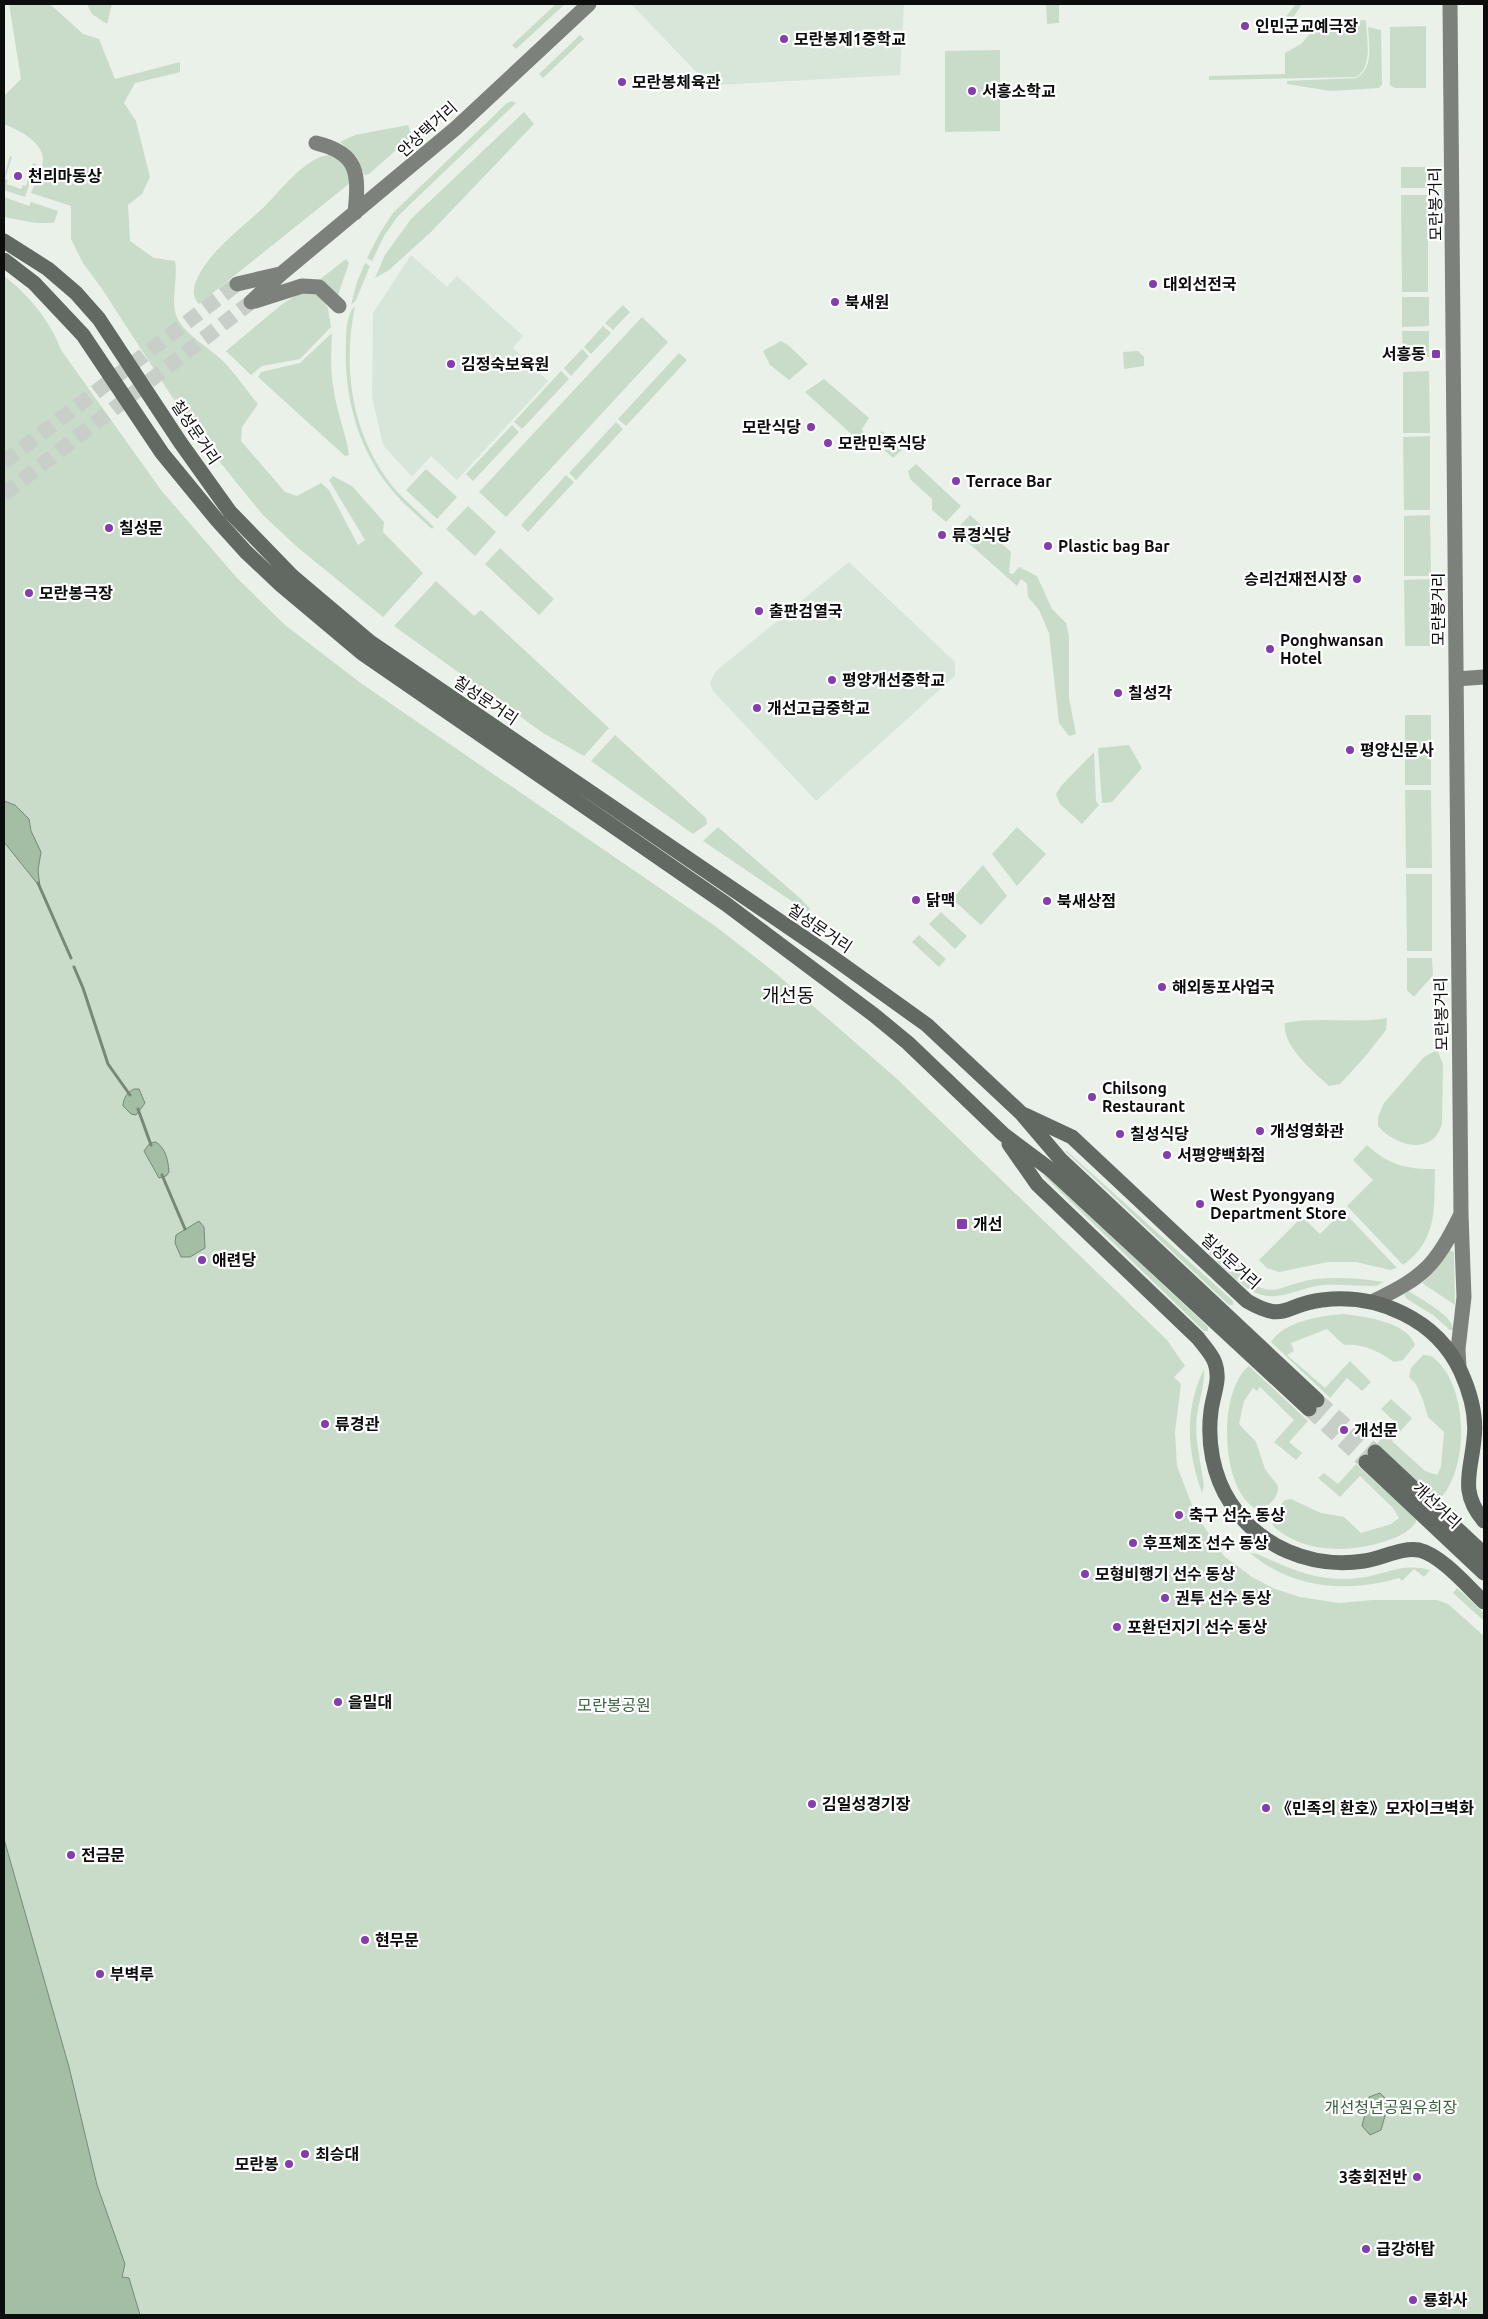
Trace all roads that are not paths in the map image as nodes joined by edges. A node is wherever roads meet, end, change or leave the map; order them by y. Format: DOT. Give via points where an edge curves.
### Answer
graph roads {
  1 [pos="589,4"];
  2 [pos="1450,4"];
  3 [pos="316,143"];
  4 [pos="355,213"];
  5 [pos="4,241"];
  6 [pos="4,260"];
  7 [pos="281,274"];
  8 [pos="237,284"];
  9 [pos="339,306"];
  10 [pos="1484,677"];
  11 [pos="1456,679"];
  12 [pos="1020,1113"];
  13 [pos="1003,1134"];
  14 [pos="1460,1214"];
  15 [pos="1374,1302"];
  16 [pos="1459,1367"];
  17 [pos="1483,1519"];
  18 [pos="1484,1554"];
  19 [pos="1484,1573"];
  20 [pos="1484,1602"];
  1 -- 4 [label="main road, 안상택거리" via="456,128"];
  2 -- 11 [label="main road, 모란봉거리"];
  3 -- 4 [label="main road" via="334,147 348,158 355,170 358,185"];
  4 -- 7 [label="main road, 안상택거리"];
  5 -- 12 [label="main road, 칠성문거리" via="48,269 99,319 230,512 292,576 370,642 828,954 926,1025"];
  6 -- 13 [label="main road, 칠성문거리" via="34,283 83,335 162,453 217,520 281,585 362,653 726,904 833,983 908,1043"];
  7 -- 8 [label="main road"];
  7 -- 9 [label="main road, 안상택거리" via="251,302 302,286 320,286"];
  10 -- 11 [label="main road"];
  11 -- 14 [label="main road, 모란봉거리"];
  12 -- 13 [label="main road"];
  12 -- 13 [label="main road, 칠성문거리" via="1060,1160 1313,1405 1051,1170"];
  12 -- 15 [label="main road, 칠성문거리" via="1072,1137 1247,1301 1264,1311 1280,1313 1320,1300 1344,1298"];
  13 -- 20 [label="main road, 칠성문거리" via="1037,1184 1198,1338 1215,1363 1218,1383 1211,1410 1210,1443 1217,1477 1230,1502 1251,1528 1285,1551 1320,1562 1365,1561 1419,1550 1441,1562"];
  14 -- 15 [label="main road" via="1444,1246 1426,1270 1410,1283"];
  14 -- 16 [label="main road, 모란봉거리" via="1464,1297"];
  15 -- 16 [label="main road, 칠성문거리" via="1412,1318 1435,1336"];
  16 -- 17 [label="main road, 칠성문거리" via="1473,1412 1474,1438 1467,1474 1468,1490 1472,1505"];
  18 -- 19 [label="main road, 개선거리" via="1370,1457"];
}
